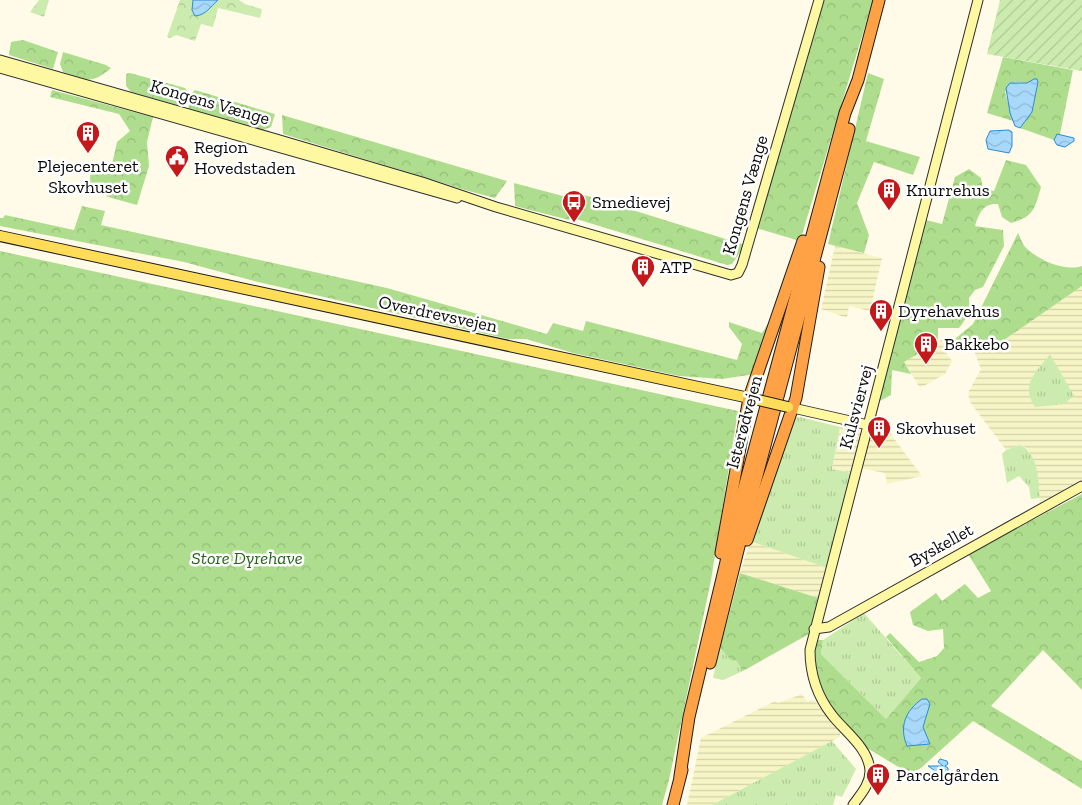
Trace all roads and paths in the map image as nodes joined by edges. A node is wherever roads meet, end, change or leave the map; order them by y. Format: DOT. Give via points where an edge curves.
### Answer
graph roads {
  1 [pos="819,0"];
  2 [pos="879,0"];
  3 [pos="978,0"];
  4 [pos="0,60"];
  5 [pos="0,68"];
  6 [pos="827,195"];
  7 [pos="496,207"];
  8 [pos="0,236"];
  9 [pos="752,398"];
  10 [pos="791,407"];
  11 [pos="868,424"];
  12 [pos="1082,486"];
  13 [pos="732,574"];
  14 [pos="716,602"];
  15 [pos="814,628"];
  16 [pos="680,776"];
  17 [pos="673,805"];
  18 [pos="853,805"];
  1 -- 7 [label="street, Kongens Vænge" via="738,273 731,275"];
  2 -- 6 [label="highway, Isterødvejen" via="852,117"];
  3 -- 11 [label="street, Kulsviervej"];
  4 -- 7 [label="street, Kongens Vænge" via="422,182"];
  5 -- 7 [label="street, Kongens Vænge" via="370,175"];
  6 -- 9 [label="highway" via="803,243"];
  6 -- 10 [label="highway" via="829,223"];
  6 -- 13 [label="highway, Isterødvejen"];
  6 -- 14 [label="highway, Isterødvejen"];
  8 -- 9 [label="main road, Overdrevsvejen"];
  9 -- 10 [label="main road, Overdrevsvejen, bridge"];
  9 -- 14 [label="highway" via="716,580"];
  10 -- 11 [label="street, Overdrevsvejen"];
  10 -- 13 [label="highway" via="741,559"];
  11 -- 15 [label="street, Kulsviervej"];
  12 -- 15 [label="street, Byskellet" via="829,627"];
  13 -- 16 [label="highway, Isterødvejen"];
  14 -- 16 [label="highway, Isterødvejen" via="689,717"];
  15 -- 18 [label="street, Kulsviervej" via="810,662 816,689 869,763 868,781"];
  16 -- 17 [label="highway, Isterødvejen"];
}
